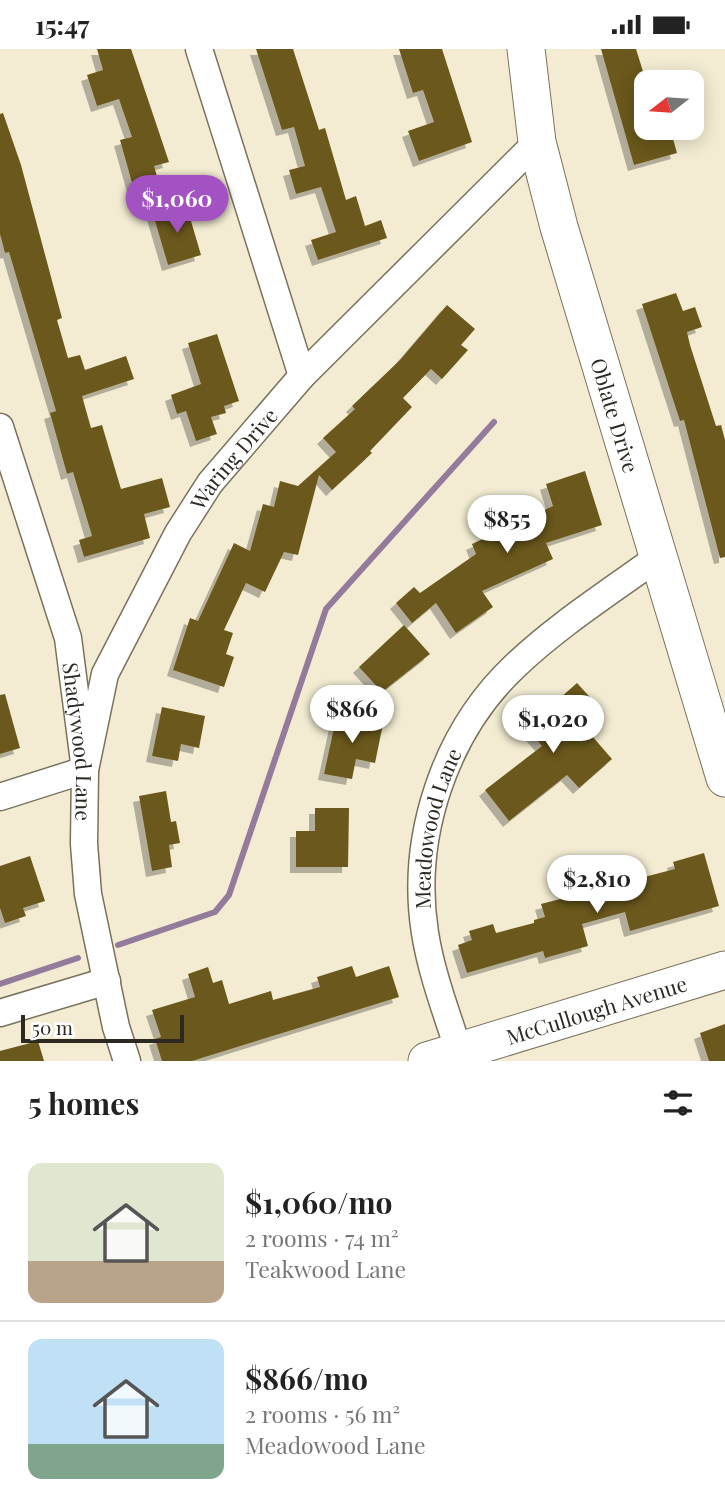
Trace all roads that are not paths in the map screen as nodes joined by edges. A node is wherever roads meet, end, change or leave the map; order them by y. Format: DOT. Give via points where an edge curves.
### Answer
graph roads {
  1 [pos="199,49"];
  2 [pos="526,49"];
  3 [pos="537,142"];
  4 [pos="302,376"];
  5 [pos="0,427"];
  6 [pos="658,557"];
  7 [pos="85,770"];
  8 [pos="725,778"];
  9 [pos="0,797"];
  10 [pos="725,970"];
  11 [pos="107,981"];
  12 [pos="0,1013"];
  13 [pos="449,1058"];
  14 [pos="127,1061"];
  1 -- 4 [label="street"];
  2 -- 3 [label="street, Oblate Drive"];
  3 -- 4 [label="street, Waring Drive"];
  3 -- 6 [label="street, Oblate Drive"];
  4 -- 7 [label="street, Waring Drive" via="210,483 178,533 105,674"];
  5 -- 7 [label="street, Shadywood Lane" via="68,638"];
  6 -- 8 [label="street, Oblate Drive"];
  6 -- 13 [label="street, Meadowood Lane" via="513,667 472,717 443,774 426,837 422,901"];
  7 -- 9 [label="street"];
  7 -- 11 [label="street, Shadywood Lane" via="88,894"];
  10 -- 13 [label="street, McCullough Avenue"];
  11 -- 12 [label="street"];
  11 -- 14 [label="street, Shadywood Lane"];
}
